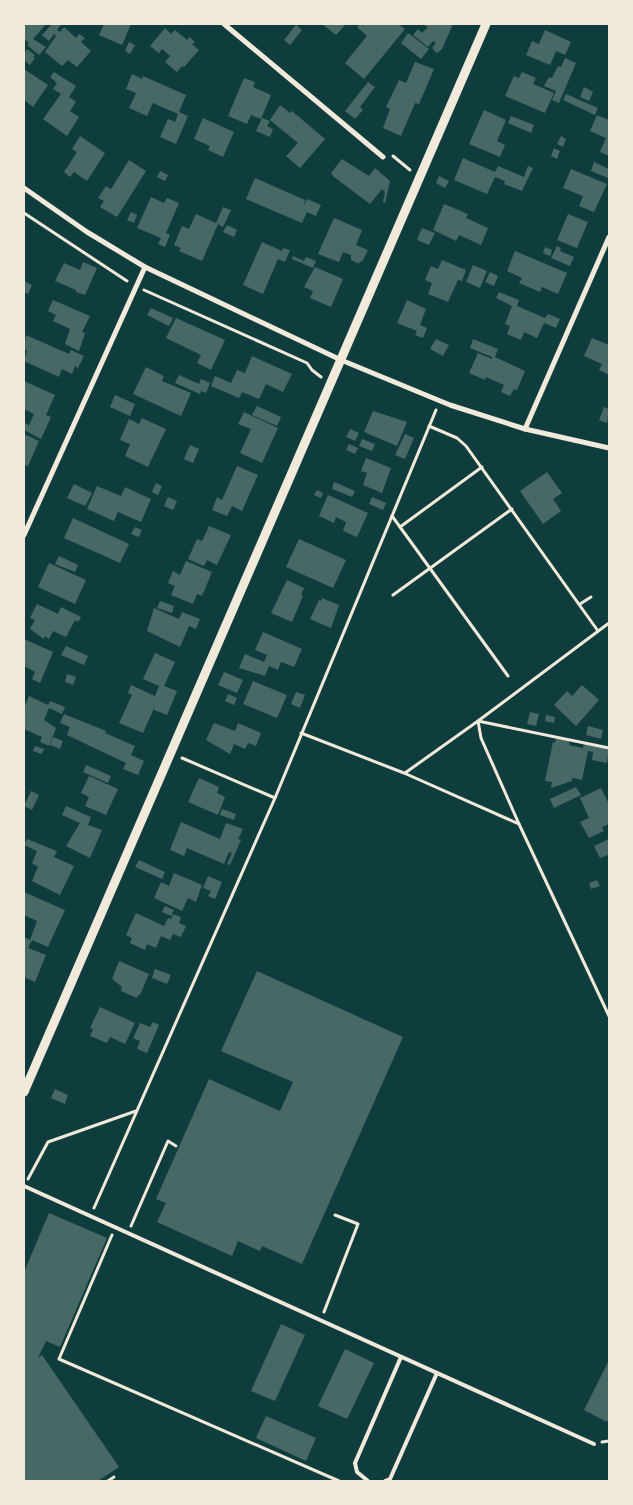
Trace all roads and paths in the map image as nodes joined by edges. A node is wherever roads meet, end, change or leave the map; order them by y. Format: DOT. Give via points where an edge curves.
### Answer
graph roads {
  1 [pos="224,24"];
  2 [pos="486,24"];
  3 [pos="384,157"];
  4 [pos="420,178"];
  5 [pos="24,188"];
  6 [pos="24,213"];
  7 [pos="609,238"];
  8 [pos="145,267"];
  9 [pos="136,286"];
  10 [pos="341,360"];
  11 [pos="331,383"];
  12 [pos="440,401"];
  13 [pos="429,426"];
  14 [pos="525,429"];
  15 [pos="609,448"];
  16 [pos="482,467"];
  17 [pos="512,509"];
  18 [pos="392,515"];
  19 [pos="400,527"];
  20 [pos="24,534"];
  21 [pos="430,568"];
  22 [pos="393,595"];
  23 [pos="591,597"];
  24 [pos="580,604"];
  25 [pos="609,623"];
  26 [pos="598,631"];
  27 [pos="508,676"];
  28 [pos="478,720"];
  29 [pos="301,733"];
  30 [pos="609,748"];
  31 [pos="170,752"];
  32 [pos="404,773"];
  33 [pos="275,798"];
  34 [pos="519,824"];
  35 [pos="609,1016"];
  36 [pos="24,1092"];
  37 [pos="137,1111"];
  38 [pos="176,1146"];
  39 [pos="24,1186"];
  40 [pos="335,1215"];
  41 [pos="90,1216"];
  42 [pos="116,1227"];
  43 [pos="128,1233"];
  44 [pos="321,1320"];
  45 [pos="401,1357"];
  46 [pos="437,1373"];
  47 [pos="594,1444"];
  48 [pos="114,1477"];
  49 [pos="108,1481"];
  50 [pos="340,1481"];
  51 [pos="368,1481"];
  52 [pos="385,1481"];
  1 -- 3 [label="street"];
  2 -- 4 [label="street"];
  3 -- 4 [label="path" via="390,154"];
  4 -- 10 [label="street"];
  5 -- 8 [label="street"];
  6 -- 9 [label="path"];
  7 -- 14 [label="street"];
  8 -- 9 [label="street"];
  8 -- 10 [label="street"];
  9 -- 11 [label="path" via="307,363"];
  9 -- 20 [label="street"];
  10 -- 11 [label="street"];
  10 -- 12 [label="street"];
  11 -- 31 [label="street"];
  12 -- 13 [label="path"];
  12 -- 14 [label="street"];
  13 -- 16 [label="path" via="457,438"];
  13 -- 18 [label="path"];
  14 -- 15 [label="street"];
  16 -- 17 [label="path"];
  16 -- 19 [label="path"];
  17 -- 21 [label="path"];
  17 -- 24 [label="path"];
  18 -- 19 [label="path"];
  18 -- 29 [label="path"];
  19 -- 21 [label="path"];
  21 -- 22 [label="path"];
  21 -- 27 [label="path"];
  23 -- 24 [label="path"];
  24 -- 26 [label="path"];
  25 -- 26 [label="path"];
  26 -- 28 [label="path"];
  28 -- 30 [label="path"];
  28 -- 32 [label="path"];
  28 -- 34 [label="path" via="481,738"];
  29 -- 32 [label="path"];
  29 -- 33 [label="path"];
  31 -- 33 [label="path"];
  31 -- 36 [label="street"];
  32 -- 34 [label="path"];
  33 -- 37 [label="path"];
  34 -- 35 [label="path"];
  37 -- 39 [label="path" via="48,1142"];
  37 -- 41 [label="path"];
  38 -- 43 [label="path" via="168,1141"];
  39 -- 41 [label="lane"];
  40 -- 44 [label="path" via="358,1224"];
  41 -- 42 [label="lane"];
  42 -- 43 [label="lane"];
  42 -- 50 [label="path" via="59,1359"];
  43 -- 44 [label="lane"];
  44 -- 45 [label="lane"];
  45 -- 46 [label="lane"];
  45 -- 51 [label="lane" via="355,1463 357,1472"];
  46 -- 47 [label="lane"];
  46 -- 52 [label="lane" via="390,1478"];
  48 -- 49 [label="path"];
}
